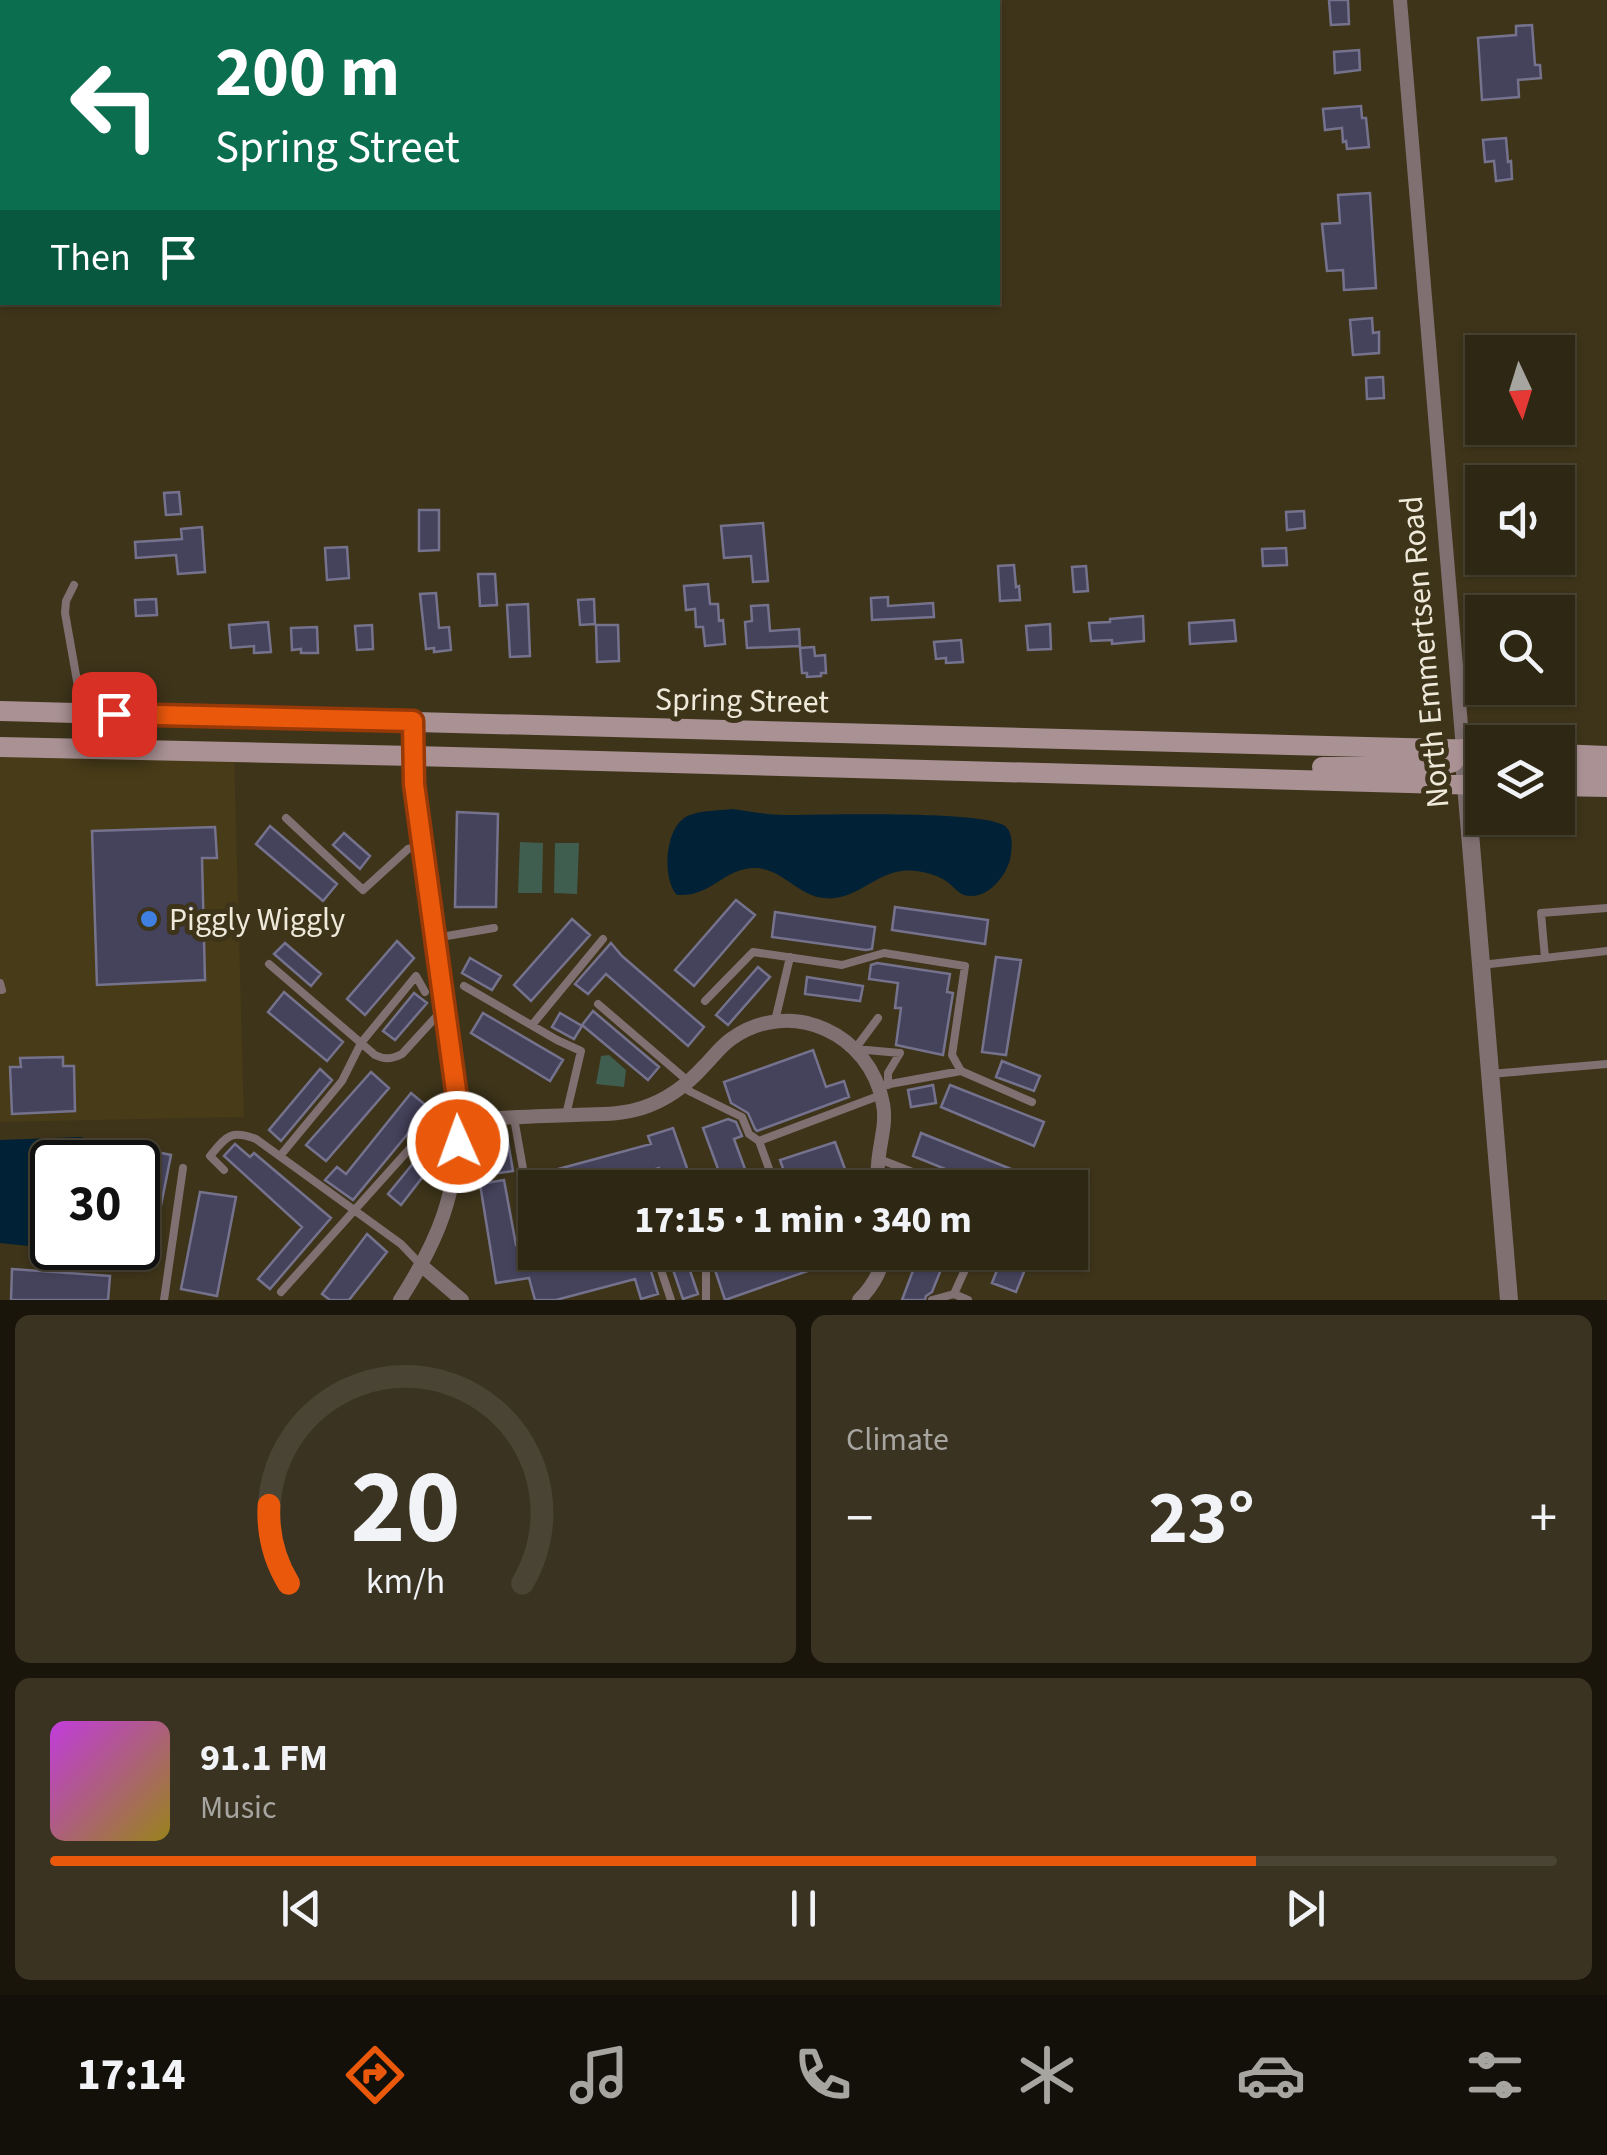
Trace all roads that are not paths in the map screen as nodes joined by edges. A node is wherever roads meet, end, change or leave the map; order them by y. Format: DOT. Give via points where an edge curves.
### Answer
graph roads {
  1 [pos="1400,0"];
  2 [pos="74,585"];
  3 [pos="0,711"];
  4 [pos="83,713"];
  5 [pos="413,721"];
  6 [pos="1471,725"];
  7 [pos="917,734"];
  8 [pos="1276,744"];
  9 [pos="0,747"];
  10 [pos="1465,750"];
  11 [pos="1465,755"];
  12 [pos="1575,755"];
  13 [pos="414,756"];
  14 [pos="1607,756"];
  15 [pos="916,769"];
  16 [pos="1575,770"];
  17 [pos="1607,770"];
  18 [pos="1276,779"];
  19 [pos="1465,780"];
  20 [pos="1575,786"];
  21 [pos="1607,787"];
  22 [pos="286,818"];
  23 [pos="1478,835"];
  24 [pos="424,844"];
  25 [pos="1607,908"];
  26 [pos="494,928"];
  27 [pos="436,938"];
  28 [pos="602,939"];
  29 [pos="1607,951"];
  30 [pos="790,957"];
  31 [pos="1545,958"];
  32 [pos="269,964"];
  33 [pos="1481,965"];
  34 [pos="464,986"];
  35 [pos="425,992"];
  36 [pos="705,1000"];
  37 [pos="598,1004"];
  38 [pos="445,1008"];
  39 [pos="878,1018"];
  40 [pos="775,1021"];
  41 [pos="532,1026"];
  42 [pos="361,1044"];
  43 [pos="855,1049"];
  44 [pos="1607,1064"];
  45 [pos="961,1071"];
  46 [pos="1490,1074"];
  47 [pos="686,1084"];
  48 [pos="882,1088"];
  49 [pos="1032,1102"];
  50 [pos="566,1115"];
  51 [pos="514,1117"];
  52 [pos="460,1120"];
  53 [pos="430,1126"];
  54 [pos="759,1141"];
  55 [pos="280,1156"];
  56 [pos="879,1158"];
  57 [pos="183,1168"];
  58 [pos="224,1170"];
  59 [pos="523,1170"];
  60 [pos="769,1170"];
  61 [pos="879,1170"];
  62 [pos="909,1170"];
  63 [pos="353,1212"];
  64 [pos="422,1266"];
  65 [pos="661,1270"];
  66 [pos="706,1270"];
  67 [pos="879,1270"];
  68 [pos="965,1270"];
  69 [pos="281,1292"];
  70 [pos="954,1294"];
  71 [pos="459,1299"];
  72 [pos="164,1300"];
  73 [pos="400,1300"];
  74 [pos="671,1300"];
  75 [pos="706,1300"];
  76 [pos="859,1300"];
  77 [pos="932,1300"];
  78 [pos="968,1300"];
  79 [pos="1508,1300"];
  1 -- 6 [label="street, North Emmertsen Road"];
  2 -- 4 [label="lane" via="65,613"];
  3 -- 4 [label="main road, Spring Street"];
  4 -- 5 [label="main road, Spring Street"];
  5 -- 7 [label="main road, Spring Street"];
  5 -- 13 [label="street"];
  7 -- 8 [label="main road, Spring Street"];
  7 -- 15 [label="main road"];
  8 -- 10 [label="main road, Spring Street"];
  8 -- 18 [label="main road"];
  9 -- 13 [label="main road, Spring Street"];
  11 -- 18 [label="main road" via="1435,768 1315,767"];
  12 -- 14 [label="main road"];
  13 -- 15 [label="main road, Spring Street"];
  13 -- 24 [label="street"];
  15 -- 18 [label="main road, Spring Street"];
  16 -- 17 [label="main road"];
  18 -- 19 [label="main road, Spring Street"];
  20 -- 21 [label="main road"];
  22 -- 24 [label="lane" via="363,890 408,849"];
  23 -- 33 [label="street, North Emmertsen Road"];
  24 -- 27 [label="street"];
  25 -- 31 [label="lane" via="1541,913"];
  26 -- 27 [label="lane"];
  27 -- 38 [label="street"];
  28 -- 41 [label="lane"];
  29 -- 31 [label="lane"];
  30 -- 36 [label="lane" via="753,952"];
  30 -- 40 [label="lane"];
  30 -- 45 [label="lane" via="842,965 884,953 966,966 952,1055"];
  31 -- 33 [label="lane"];
  32 -- 42 [label="lane"];
  33 -- 46 [label="street, North Emmertsen Road"];
  34 -- 41 [label="lane"];
  35 -- 42 [label="lane" via="416,976"];
  37 -- 47 [label="lane"];
  38 -- 42 [label="lane" via="394,1058 382,1059"];
  38 -- 52 [label="street"];
  39 -- 43 [label="lane"];
  40 -- 43 [label="street" via="810,1024"];
  40 -- 47 [label="street" via="732,1038"];
  41 -- 50 [label="lane" via="581,1051"];
  42 -- 55 [label="lane" via="342,1080"];
  43 -- 48 [label="street"];
  43 -- 48 [label="lane" via="900,1053"];
  44 -- 46 [label="lane"];
  45 -- 48 [label="lane"];
  45 -- 49 [label="lane"];
  46 -- 79 [label="street, North Emmertsen Road"];
  47 -- 50 [label="street" via="640,1109"];
  47 -- 54 [label="lane" via="742,1117"];
  48 -- 54 [label="lane"];
  48 -- 56 [label="street"];
  50 -- 51 [label="street"];
  51 -- 52 [label="street"];
  51 -- 59 [label="lane"];
  52 -- 64 [label="street" via="452,1190"];
  53 -- 63 [label="lane"];
  54 -- 60 [label="lane"];
  55 -- 58 [label="lane" via="241,1133 227,1136 210,1156"];
  55 -- 63 [label="lane"];
  56 -- 61 [label="street"];
  56 -- 62 [label="lane"];
  57 -- 72 [label="lane"];
  63 -- 64 [label="lane"];
  63 -- 69 [label="lane"];
  64 -- 71 [label="street"];
  64 -- 73 [label="street"];
  65 -- 74 [label="lane"];
  66 -- 75 [label="lane"];
  67 -- 76 [label="street"];
  68 -- 70 [label="lane"];
  70 -- 77 [label="lane"];
  70 -- 78 [label="lane"];
}
